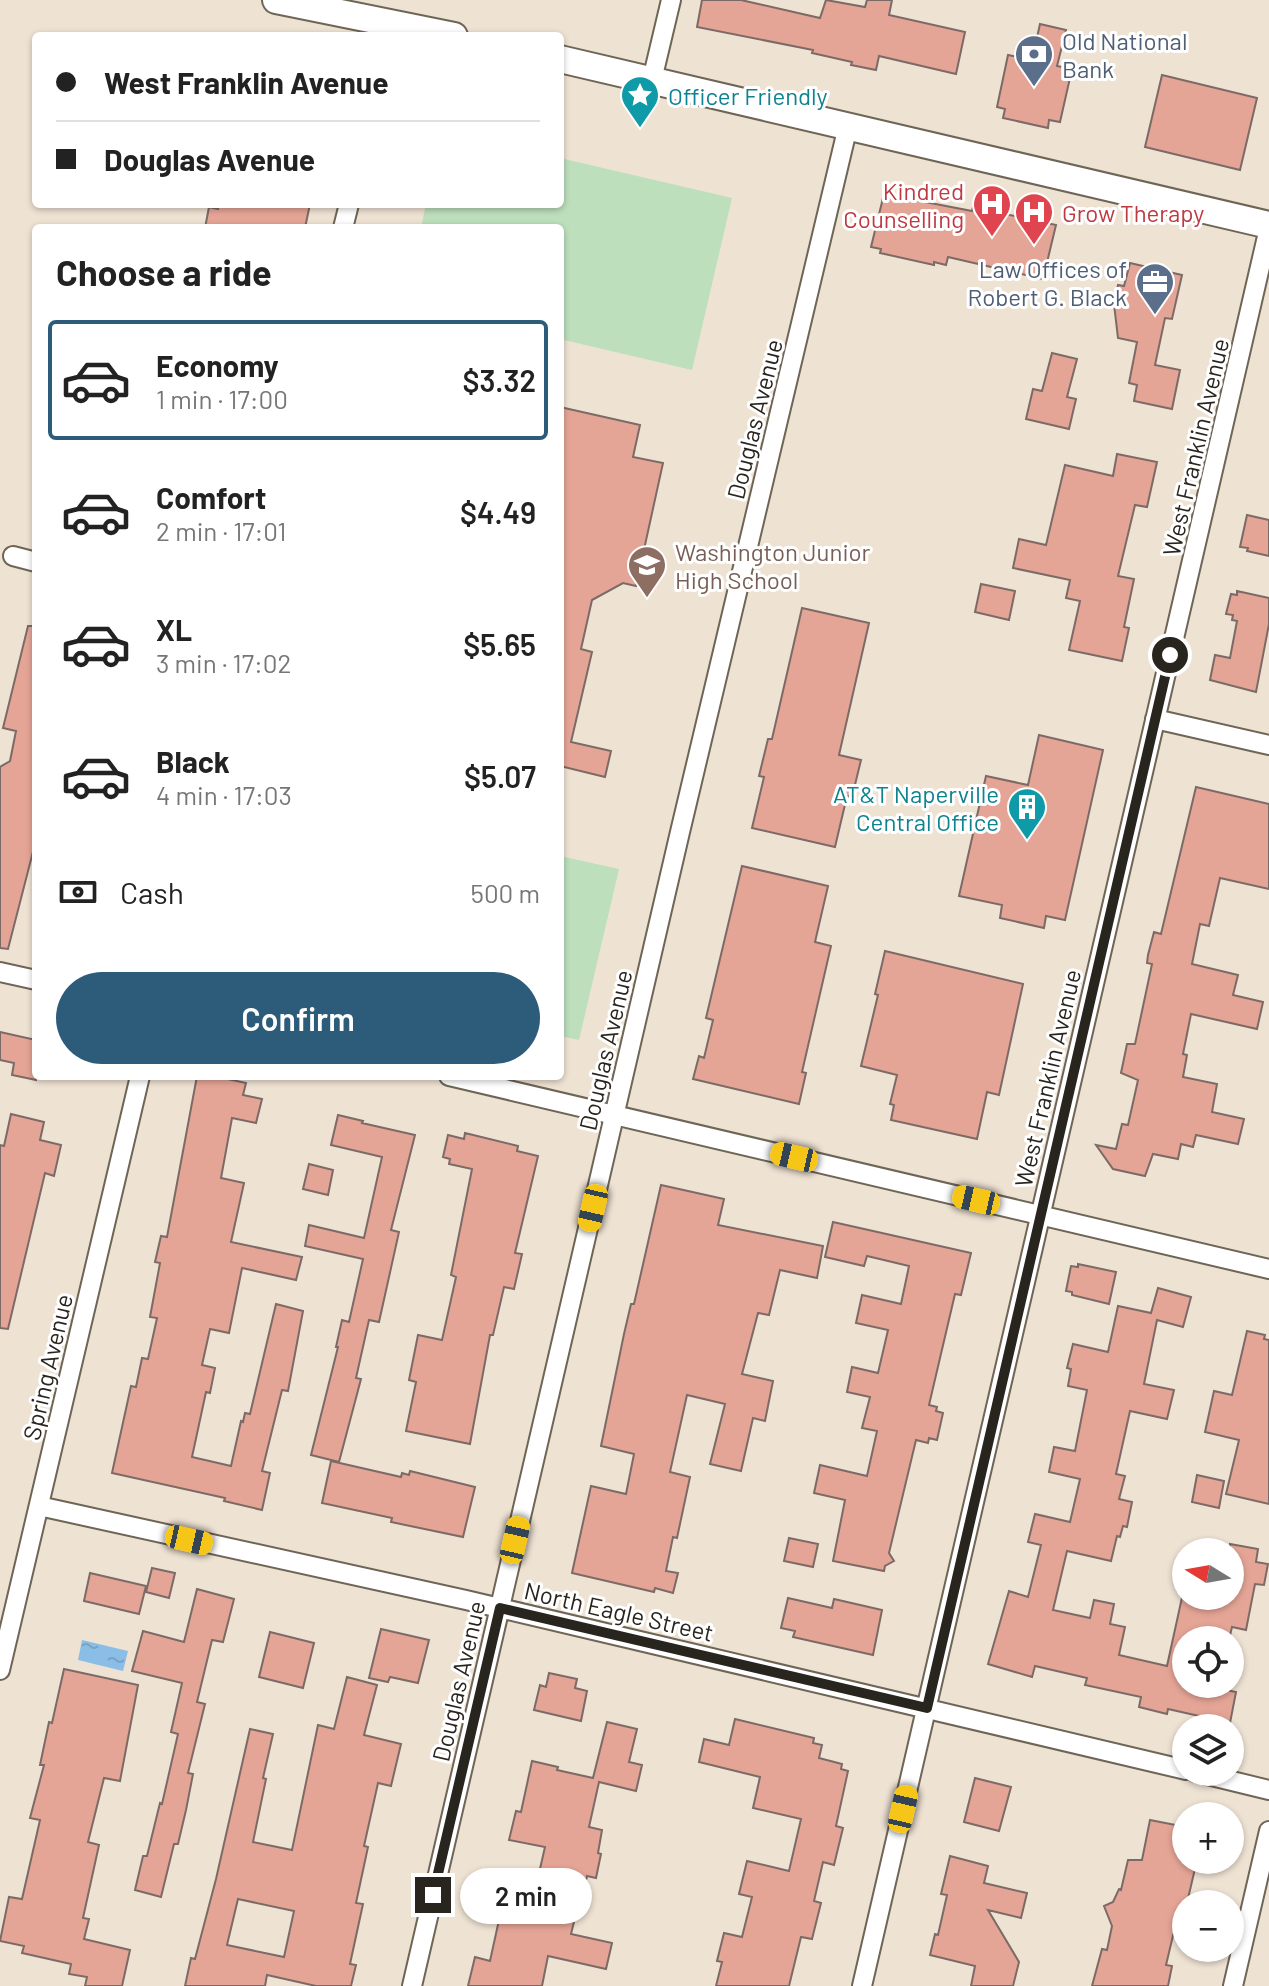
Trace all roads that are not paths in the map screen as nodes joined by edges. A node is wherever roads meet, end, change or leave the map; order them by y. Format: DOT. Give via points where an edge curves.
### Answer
graph roads {
  1 [pos="276,0"];
  2 [pos="671,0"];
  3 [pos="390,30"];
  4 [pos="411,32"];
  5 [pos="564,60"];
  6 [pos="652,80"];
  7 [pos="848,126"];
  8 [pos="1269,226"];
  9 [pos="13,556"];
  10 [pos="32,561"];
  11 [pos="1155,719"];
  12 [pos="1269,745"];
  13 [pos="0,972"];
  14 [pos="32,979"];
  15 [pos="139,1080"];
  16 [pos="467,1080"];
  17 [pos="615,1113"];
  18 [pos="1040,1215"];
  19 [pos="1269,1269"];
  20 [pos="39,1506"];
  21 [pos="500,1608"];
  22 [pos="0,1670"];
  23 [pos="927,1708"];
  24 [pos="1172,1767"];
  25 [pos="1244,1784"];
  26 [pos="1269,1790"];
  27 [pos="1269,1831"];
  28 [pos="412,1986"];
  29 [pos="862,1986"];
  30 [pos="1233,1986"];
  1 -- 3 [label="main road"];
  2 -- 6 [label="street"];
  3 -- 4 [label="main road"];
  5 -- 6 [label="main road"];
  6 -- 7 [label="main road"];
  7 -- 8 [label="main road"];
  7 -- 17 [label="street, Douglas Avenue"];
  8 -- 11 [label="street, West Franklin Avenue"];
  9 -- 10 [label="street"];
  11 -- 12 [label="street"];
  11 -- 18 [label="street, West Franklin Avenue"];
  13 -- 14 [label="street"];
  15 -- 20 [label="street, Spring Avenue"];
  16 -- 17 [label="street"];
  17 -- 18 [label="street"];
  17 -- 21 [label="street, Douglas Avenue"];
  18 -- 19 [label="street"];
  18 -- 23 [label="street, West Franklin Avenue"];
  20 -- 21 [label="street, North Eagle Street"];
  20 -- 22 [label="street, Spring Avenue"];
  21 -- 23 [label="street, North Eagle Street"];
  21 -- 28 [label="street, Douglas Avenue"];
  23 -- 24 [label="street, North Eagle Street"];
  23 -- 29 [label="street, West Franklin Avenue"];
  25 -- 26 [label="street"];
  27 -- 30 [label="street"];
}
